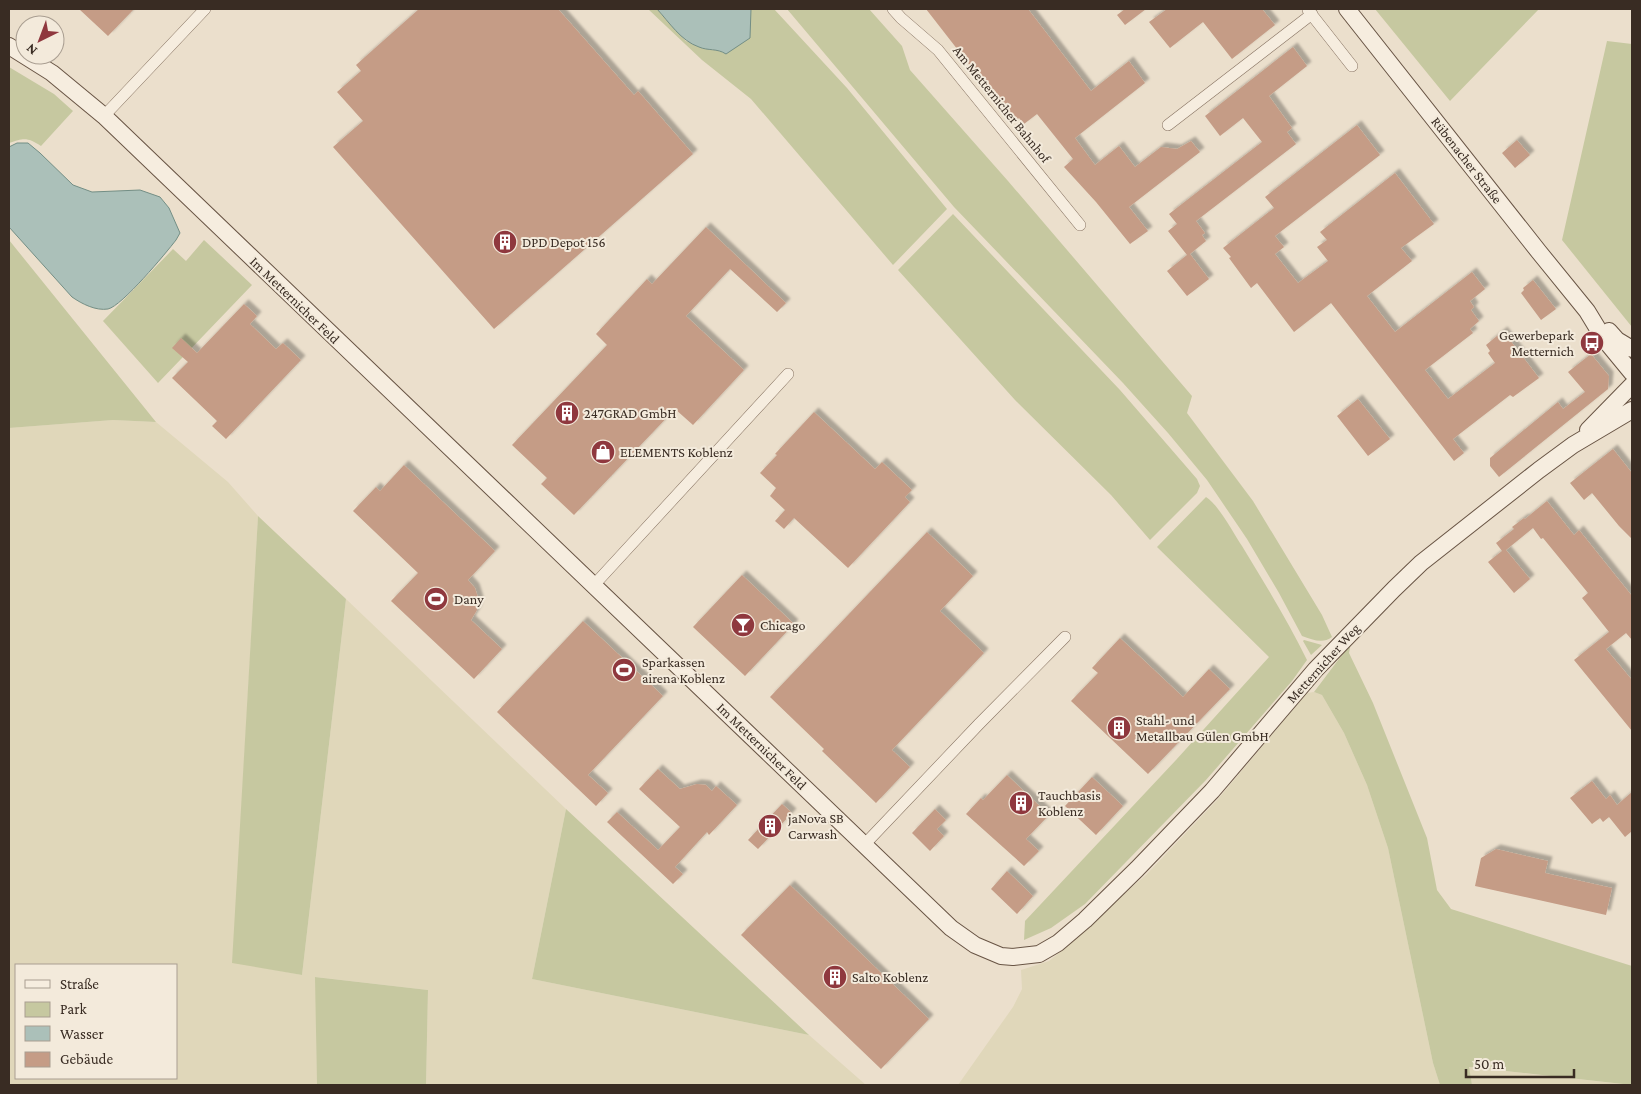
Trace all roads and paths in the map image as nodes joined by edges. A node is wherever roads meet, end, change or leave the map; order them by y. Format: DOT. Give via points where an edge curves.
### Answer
graph roads {
  1 [pos="205,9"];
  2 [pos="893,9"];
  3 [pos="1347,9"];
  4 [pos="1310,12"];
  5 [pos="9,46"];
  6 [pos="1352,66"];
  7 [pos="104,116"];
  8 [pos="1168,125"];
  9 [pos="1080,225"];
  10 [pos="1587,311"];
  11 [pos="1632,350"];
  12 [pos="1632,373"];
  13 [pos="788,374"];
  14 [pos="1632,378"];
  15 [pos="1632,386"];
  16 [pos="1632,410"];
  17 [pos="1573,445"];
  18 [pos="594,585"];
  19 [pos="1066,637"];
  20 [pos="865,844"];
  21 [pos="1025,956"];
  1 -- 7 [label="street"];
  2 -- 9 [label="street, Am Metternicher Bahnhof" via="938,50"];
  3 -- 10 [label="street, Rübenacher Straße"];
  4 -- 6 [label="street"];
  4 -- 8 [label="street"];
  5 -- 7 [label="street, Im Metternicher Feld" via="52,73"];
  7 -- 18 [label="street, Im Metternicher Feld"];
  10 -- 11 [label="street, Rübenacher Straße"];
  10 -- 12 [label="street, Rübenacher Straße" via="1604,339"];
  13 -- 18 [label="street"];
  14 -- 15 [label="street"];
  15 -- 17 [label="street, Metternicher Weg"];
  16 -- 17 [label="street, Metternicher Weg"];
  17 -- 21 [label="street, Metternicher Weg" via="1421,564 1394,589 1316,669 1212,791 1137,869 1058,943 1039,954"];
  18 -- 20 [label="street, Im Metternicher Feld"];
  19 -- 20 [label="street"];
  20 -- 21 [label="street, Im Metternicher Feld" via="963,938 1001,956"];
}
